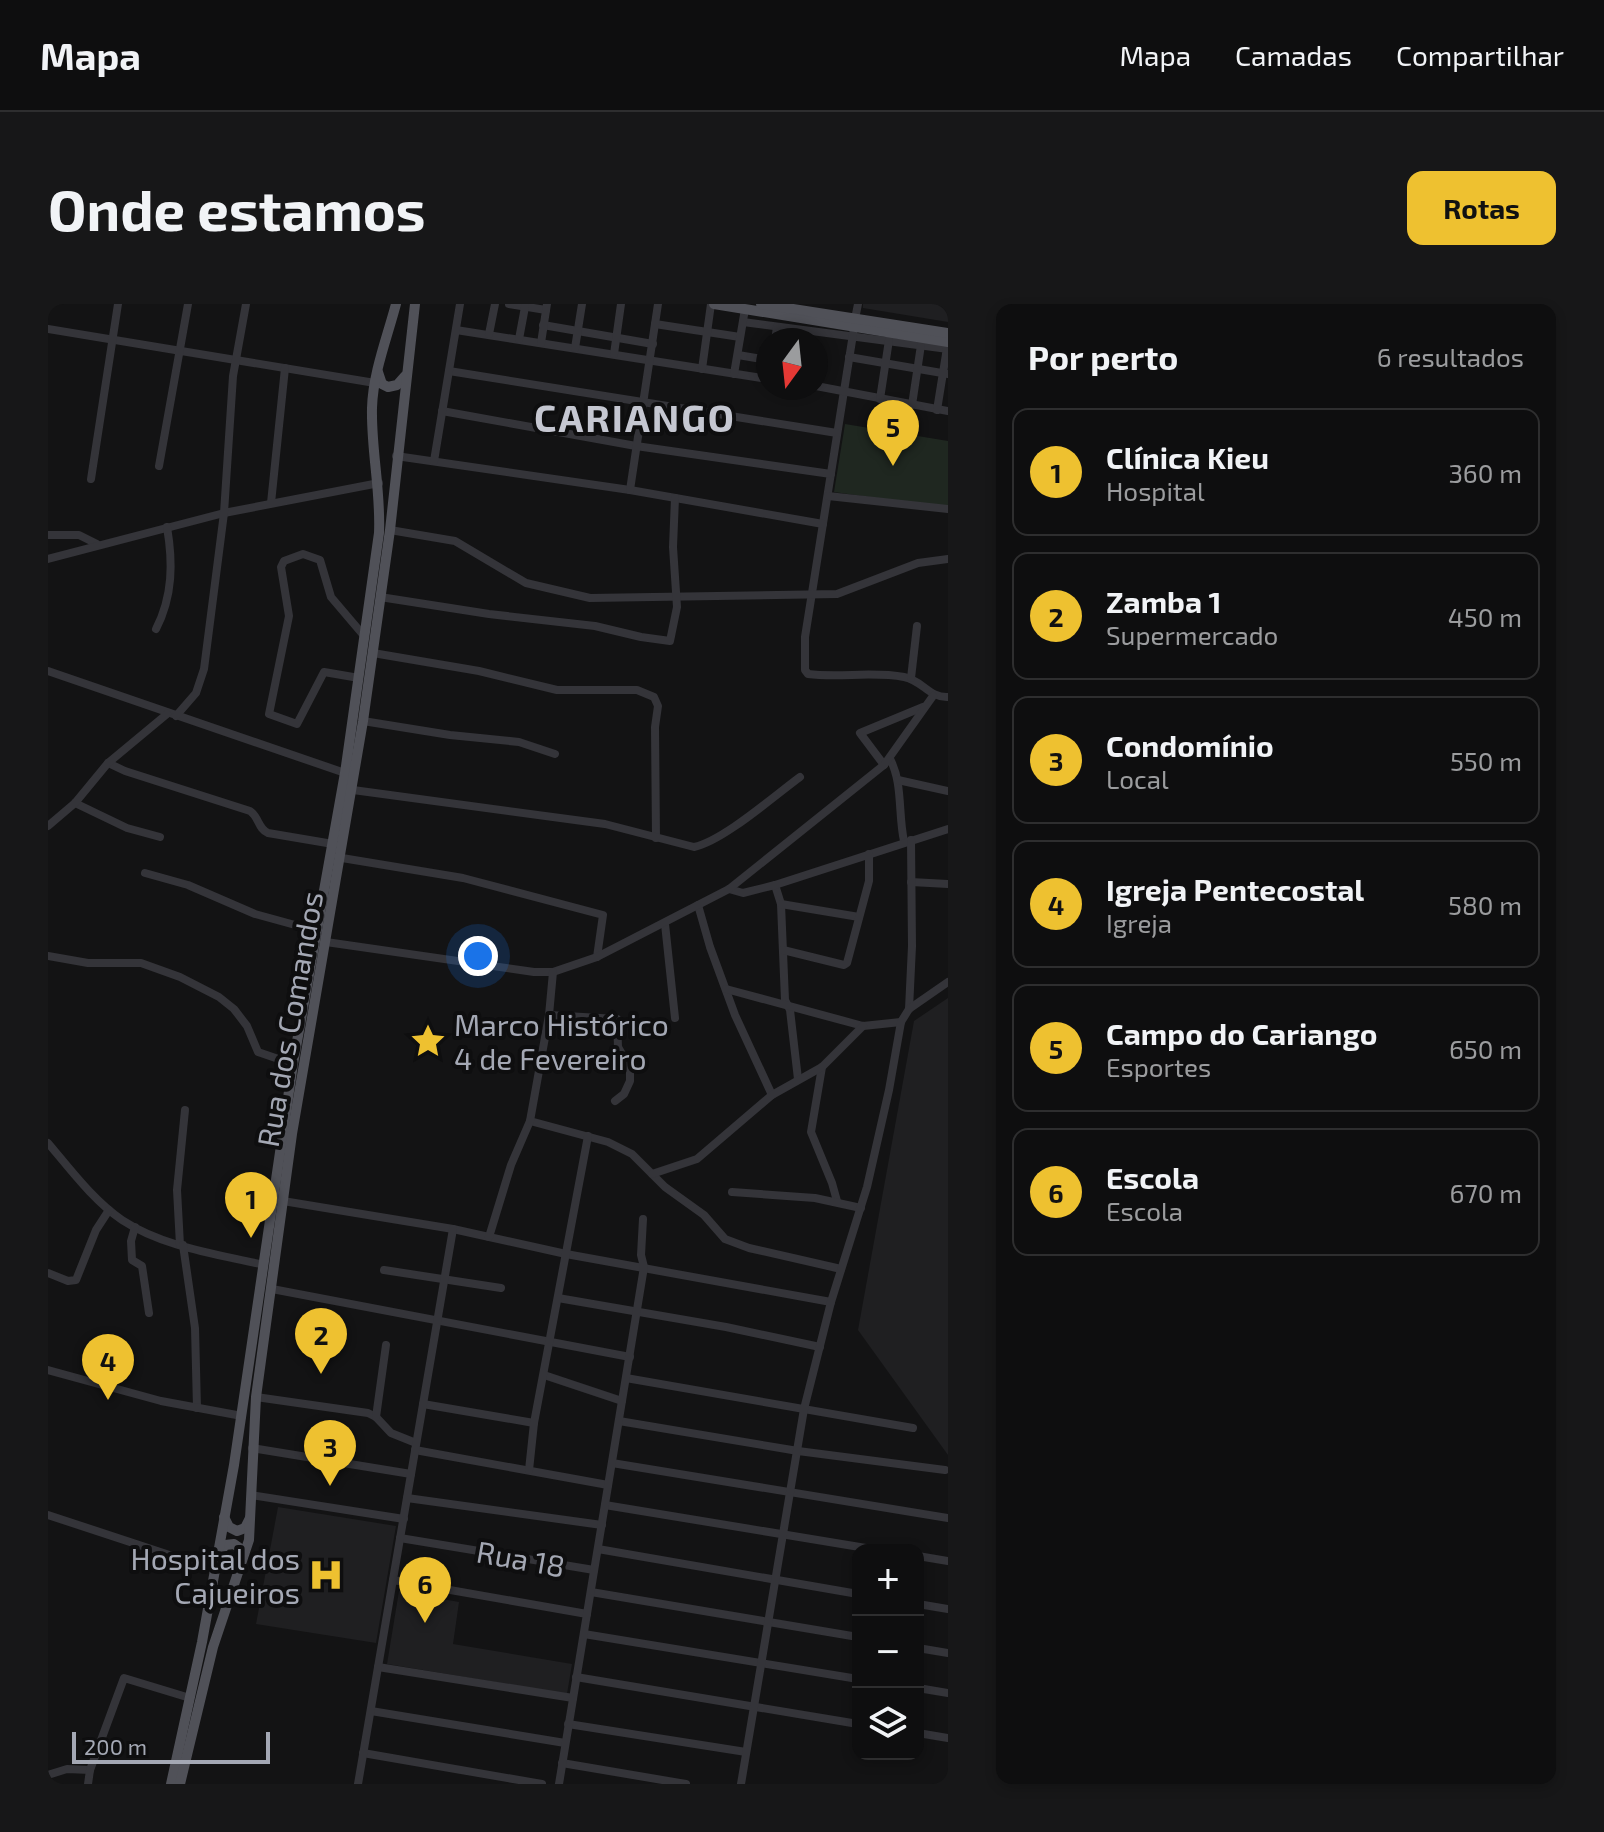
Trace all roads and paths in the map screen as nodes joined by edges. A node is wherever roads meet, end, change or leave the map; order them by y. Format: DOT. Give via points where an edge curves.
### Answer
graph roads {
  1 [pos="118,304"];
  2 [pos="188,304"];
  3 [pos="246,304"];
  4 [pos="396,304"];
  5 [pos="460,304"];
  6 [pos="495,304"];
  7 [pos="509,304"];
  8 [pos="582,304"];
  9 [pos="621,304"];
  10 [pos="658,304"];
  11 [pos="713,304"];
  12 [pos="761,304"];
  13 [pos="858,304"];
  14 [pos="416,306"];
  15 [pos="525,307"];
  16 [pos="546,307"];
  17 [pos="745,309"];
  18 [pos="743,322"];
  19 [pos="655,324"];
  20 [pos="543,325"];
  21 [pos="777,327"];
  22 [pos="781,328"];
  23 [pos="854,328"];
  24 [pos="48,329"];
  25 [pos="456,330"];
  26 [pos="579,331"];
  27 [pos="707,332"];
  28 [pos="828,333"];
  29 [pos="948,333"];
  30 [pos="489,334"];
  31 [pos="616,336"];
  32 [pos="740,337"];
  33 [pos="519,339"];
  34 [pos="889,340"];
  35 [pos="113,341"];
  36 [pos="541,343"];
  37 [pos="653,344"];
  38 [pos="921,345"];
  39 [pos="948,346"];
  40 [pos="575,348"];
  41 [pos="180,352"];
  42 [pos="614,354"];
  43 [pos="738,355"];
  44 [pos="849,357"];
  45 [pos="756,358"];
  46 [pos="236,360"];
  47 [pos="650,360"];
  48 [pos="886,363"];
  49 [pos="285,368"];
  50 [pos="702,369"];
  51 [pos="918,369"];
  52 [pos="449,371"];
  53 [pos="945,373"];
  54 [pos="734,374"];
  55 [pos="405,376"];
  56 [pos="756,377"];
  57 [pos="376,378"];
  58 [pos="828,389"];
  59 [pos="844,393"];
  60 [pos="880,399"];
  61 [pos="644,403"];
  62 [pos="912,405"];
  63 [pos="937,410"];
  64 [pos="442,411"];
  65 [pos="948,411"];
  66 [pos="837,433"];
  67 [pos="636,446"];
  68 [pos="396,456"];
  69 [pos="434,461"];
  70 [pos="159,466"];
  71 [pos="831,474"];
  72 [pos="91,479"];
  73 [pos="379,483"];
  74 [pos="630,490"];
  75 [pos="828,496"];
  76 [pos="675,498"];
  77 [pos="271,503"];
  78 [pos="948,509"];
  79 [pos="224,513"];
  80 [pos="823,524"];
  81 [pos="167,527"];
  82 [pos="390,530"];
  83 [pos="48,535"];
  84 [pos="98,544"];
  85 [pos="48,559"];
  86 [pos="948,559"];
  87 [pos="677,595"];
  88 [pos="812,595"];
  89 [pos="380,597"];
  90 [pos="917,626"];
  91 [pos="156,629"];
  92 [pos="365,637"];
  93 [pos="373,653"];
  94 [pos="48,671"];
  95 [pos="359,678"];
  96 [pos="911,678"];
  97 [pos="933,696"];
  98 [pos="948,697"];
  99 [pos="923,706"];
  100 [pos="171,715"];
  101 [pos="363,721"];
  102 [pos="555,754"];
  103 [pos="887,762"];
  104 [pos="108,763"];
  105 [pos="345,773"];
  106 [pos="800,777"];
  107 [pos="898,780"];
  108 [pos="353,790"];
  109 [pos="948,791"];
  110 [pos="75,803"];
  111 [pos="48,826"];
  112 [pos="948,829"];
  113 [pos="160,837"];
  114 [pos="656,838"];
  115 [pos="908,840"];
  116 [pos="333,844"];
  117 [pos="869,854"];
  118 [pos="342,858"];
  119 [pos="145,873"];
  120 [pos="911,882"];
  121 [pos="948,884"];
  122 [pos="775,885"];
  123 [pos="729,889"];
  124 [pos="781,904"];
  125 [pos="698,905"];
  126 [pos="859,917"];
  127 [pos="665,924"];
  128 [pos="317,931"];
  129 [pos="326,942"];
  130 [pos="783,950"];
  131 [pos="48,956"];
  132 [pos="597,957"];
  133 [pos="553,972"];
  134 [pos="948,982"];
  135 [pos="726,989"];
  136 [pos="787,1005"];
  137 [pos="909,1009"];
  138 [pos="549,1015"];
  139 [pos="675,1018"];
  140 [pos="901,1022"];
  141 [pos="863,1026"];
  142 [pos="293,1064"];
  143 [pos="822,1067"];
  144 [pos="798,1079"];
  145 [pos="772,1095"];
  146 [pos="615,1101"];
  147 [pos="185,1110"];
  148 [pos="530,1121"];
  149 [pos="588,1136"];
  150 [pos="48,1143"];
  151 [pos="652,1174"];
  152 [pos="732,1192"];
  153 [pos="283,1201"];
  154 [pos="837,1201"];
  155 [pos="861,1208"];
  156 [pos="109,1210"];
  157 [pos="643,1219"];
  158 [pos="135,1227"];
  159 [pos="453,1229"];
  160 [pos="489,1237"];
  161 [pos="181,1245"];
  162 [pos="566,1254"];
  163 [pos="264,1265"];
  164 [pos="644,1267"];
  165 [pos="841,1269"];
  166 [pos="384,1270"];
  167 [pos="48,1274"];
  168 [pos="444,1279"];
  169 [pos="501,1288"];
  170 [pos="272,1289"];
  171 [pos="558,1298"];
  172 [pos="831,1302"];
  173 [pos="637,1312"];
  174 [pos="149,1313"];
  175 [pos="436,1322"];
  176 [pos="549,1343"];
  177 [pos="386,1345"];
  178 [pos="820,1347"];
  179 [pos="630,1357"];
  180 [pos="48,1370"];
  181 [pos="544,1375"];
  182 [pos="626,1378"];
  183 [pos="256,1397"];
  184 [pos="622,1401"];
  185 [pos="423,1404"];
  186 [pos="197,1408"];
  187 [pos="804,1409"];
  188 [pos="242,1416"];
  189 [pos="376,1417"];
  190 [pos="619,1421"];
  191 [pos="534,1423"];
  192 [pos="913,1428"];
  193 [pos="416,1446"];
  194 [pos="252,1448"];
  195 [pos="798,1451"];
  196 [pos="612,1463"];
  197 [pos="529,1470"];
  198 [pos="945,1470"];
  199 [pos="411,1474"];
  200 [pos="608,1485"];
  201 [pos="789,1492"];
  202 [pos="251,1495"];
  203 [pos="407,1498"];
  204 [pos="605,1505"];
  205 [pos="48,1515"];
  206 [pos="224,1515"];
  207 [pos="251,1517"];
  208 [pos="948,1518"];
  209 [pos="404,1519"];
  210 [pos="602,1525"];
  211 [pos="783,1535"];
  212 [pos="400,1538"];
  213 [pos="852,1546"];
  214 [pos="598,1549"];
  215 [pos="924,1557"];
  216 [pos="948,1561"];
  217 [pos="215,1565"];
  218 [pos="242,1566"];
  219 [pos="594,1570"];
  220 [pos="776,1579"];
  221 [pos="393,1580"];
  222 [pos="591,1592"];
  223 [pos="852,1593"];
  224 [pos="924,1605"];
  225 [pos="948,1609"];
  226 [pos="587,1614"];
  227 [pos="768,1622"];
  228 [pos="584,1634"];
  229 [pos="852,1636"];
  230 [pos="924,1649"];
  231 [pos="948,1653"];
  232 [pos="761,1665"];
  233 [pos="378,1667"];
  234 [pos="576,1677"];
  235 [pos="852,1678"];
  236 [pos="924,1689"];
  237 [pos="948,1693"];
  238 [pos="190,1698"];
  239 [pos="573,1698"];
  240 [pos="754,1707"];
  241 [pos="371,1711"];
  242 [pos="852,1723"];
  243 [pos="568,1724"];
  244 [pos="924,1734"];
  245 [pos="948,1738"];
  246 [pos="565,1743"];
  247 [pos="746,1752"];
  248 [pos="363,1753"];
  249 [pos="562,1763"];
  250 [pos="90,1770"];
  251 [pos="48,1775"];
  252 [pos="88,1784"];
  253 [pos="171,1784"];
  254 [pos="180,1784"];
  255 [pos="358,1784"];
  256 [pos="542,1784"];
  257 [pos="559,1784"];
  258 [pos="686,1784"];
  259 [pos="741,1784"];
  1 -- 35 [label="street"];
  2 -- 41 [label="street"];
  3 -- 46 [label="street"];
  4 -- 57 [label="main road, Rua dos Comandos"];
  5 -- 25 [label="street"];
  6 -- 30 [label="street"];
  7 -- 15 [label="street"];
  8 -- 26 [label="street"];
  9 -- 31 [label="street"];
  10 -- 19 [label="street"];
  11 -- 17 [label="main road"];
  11 -- 27 [label="street"];
  12 -- 23 [label="main road"];
  13 -- 23 [label="street"];
  14 -- 55 [label="main road, Rua dos Comandos"];
  15 -- 16 [label="street"];
  15 -- 33 [label="street"];
  16 -- 20 [label="street"];
  17 -- 18 [label="street"];
  17 -- 23 [label="main road"];
  18 -- 21 [label="street"];
  18 -- 32 [label="street"];
  19 -- 27 [label="street"];
  19 -- 37 [label="street"];
  20 -- 26 [label="street"];
  20 -- 36 [label="street"];
  21 -- 22 [label="street"];
  23 -- 28 [label="street"];
  23 -- 29 [label="main road"];
  23 -- 34 [label="street"];
  23 -- 39 [label="main road"];
  23 -- 44 [label="street"];
  24 -- 35 [label="street"];
  25 -- 30 [label="street"];
  25 -- 52 [label="street"];
  26 -- 31 [label="street"];
  26 -- 40 [label="street"];
  27 -- 32 [label="street"];
  27 -- 50 [label="street"];
  30 -- 33 [label="street"];
  31 -- 37 [label="street"];
  31 -- 42 [label="street"];
  32 -- 43 [label="street"];
  33 -- 36 [label="street"];
  34 -- 38 [label="street"];
  34 -- 48 [label="street"];
  35 -- 41 [label="street"];
  35 -- 72 [label="street"];
  36 -- 40 [label="street"];
  37 -- 47 [label="street"];
  38 -- 39 [label="street"];
  38 -- 51 [label="street"];
  39 -- 53 [label="street"];
  40 -- 42 [label="street"];
  41 -- 46 [label="street"];
  41 -- 70 [label="street"];
  42 -- 47 [label="street"];
  43 -- 45 [label="street"];
  43 -- 54 [label="street"];
  44 -- 48 [label="street"];
  44 -- 59 [label="street"];
  46 -- 49 [label="street"];
  46 -- 79 [label="street"];
  47 -- 50 [label="street"];
  47 -- 61 [label="street"];
  48 -- 51 [label="street"];
  48 -- 60 [label="street"];
  49 -- 57 [label="street"];
  49 -- 77 [label="street"];
  50 -- 54 [label="street"];
  51 -- 53 [label="street"];
  51 -- 62 [label="street"];
  52 -- 61 [label="street"];
  52 -- 64 [label="street"];
  53 -- 63 [label="street"];
  54 -- 56 [label="street"];
  55 -- 57 [label="main road" via="388,387"];
  55 -- 68 [label="main road, Rua dos Comandos"];
  57 -- 73 [label="main road, Rua dos Comandos" via="372,425"];
  58 -- 59 [label="street"];
  59 -- 60 [label="street"];
  59 -- 66 [label="street"];
  60 -- 62 [label="street"];
  61 -- 66 [label="street"];
  61 -- 67 [label="street"];
  62 -- 63 [label="street"];
  63 -- 65 [label="street"];
  64 -- 67 [label="street"];
  64 -- 69 [label="street"];
  66 -- 71 [label="street"];
  67 -- 71 [label="street"];
  67 -- 74 [label="street"];
  68 -- 69 [label="street"];
  68 -- 82 [label="main road, Rua dos Comandos"];
  69 -- 74 [label="street"];
  71 -- 75 [label="street"];
  73 -- 77 [label="street"];
  73 -- 92 [label="main road, Rua dos Comandos" via="379,533"];
  74 -- 76 [label="street"];
  75 -- 78 [label="street"];
  75 -- 80 [label="street"];
  76 -- 80 [label="street"];
  76 -- 87 [label="street"];
  77 -- 79 [label="street"];
  79 -- 81 [label="street"];
  79 -- 100 [label="street" via="201,684"];
  80 -- 88 [label="street"];
  81 -- 84 [label="street"];
  81 -- 91 [label="street" via="173,567"];
  82 -- 87 [label="street" via="455,541 532,585 590,598"];
  82 -- 89 [label="main road, Rua dos Comandos"];
  83 -- 84 [label="street" via="79,535"];
  84 -- 85 [label="street"];
  86 -- 88 [label="street" via="907,567 840,594"];
  87 -- 88 [label="street"];
  87 -- 89 [label="street" via="673,637 667,641"];
  88 -- 96 [label="street" via="804,651 807,673"];
  89 -- 93 [label="main road, Rua dos Comandos"];
  90 -- 96 [label="street"];
  92 -- 95 [label="main road, Rua dos Comandos"];
  92 -- 95 [label="street" via="331,597 318,558 286,558 281,567 289,616 269,714 299,724 324,672"];
  93 -- 101 [label="main road, Rua dos Comandos"];
  93 -- 114 [label="street" via="557,690 650,694 658,706"];
  94 -- 100 [label="street"];
  95 -- 105 [label="main road, Rua dos Comandos"];
  96 -- 97 [label="street"];
  97 -- 98 [label="street"];
  97 -- 99 [label="street"];
  99 -- 103 [label="street"];
  99 -- 103 [label="street" via="861,731"];
  100 -- 104 [label="street"];
  100 -- 105 [label="street"];
  101 -- 102 [label="street" via="519,742"];
  101 -- 108 [label="main road, Rua dos Comandos"];
  103 -- 107 [label="street"];
  103 -- 123 [label="street"];
  104 -- 110 [label="street"];
  104 -- 116 [label="street" via="250,811 265,832"];
  105 -- 116 [label="main road, Rua dos Comandos"];
  106 -- 114 [label="street" via="704,845 683,846"];
  107 -- 109 [label="street"];
  107 -- 115 [label="street" via="899,821"];
  108 -- 114 [label="street" via="605,824"];
  108 -- 118 [label="main road, Rua dos Comandos"];
  110 -- 111 [label="street"];
  110 -- 113 [label="street"];
  112 -- 115 [label="street"];
  115 -- 117 [label="street"];
  115 -- 120 [label="street"];
  116 -- 128 [label="main road, Rua dos Comandos"];
  117 -- 122 [label="street"];
  117 -- 126 [label="street" via="870,876"];
  118 -- 129 [label="main road, Rua dos Comandos"];
  118 -- 132 [label="street" via="463,878 602,915"];
  119 -- 128 [label="street"];
  120 -- 121 [label="street"];
  120 -- 137 [label="street"];
  122 -- 123 [label="street" via="743,893"];
  122 -- 124 [label="street"];
  123 -- 125 [label="street"];
  124 -- 126 [label="street"];
  124 -- 130 [label="street"];
  125 -- 127 [label="street"];
  125 -- 135 [label="street"];
  126 -- 130 [label="street" via="845,964"];
  127 -- 132 [label="street"];
  127 -- 139 [label="street"];
  128 -- 142 [label="main road, Rua dos Comandos"];
  129 -- 133 [label="street"];
  129 -- 153 [label="main road, Rua dos Comandos"];
  130 -- 136 [label="street"];
  131 -- 142 [label="street" via="141,963 180,977 234,1009 258,1052"];
  132 -- 133 [label="street"];
  133 -- 138 [label="street"];
  134 -- 137 [label="street"];
  135 -- 136 [label="street"];
  135 -- 145 [label="street"];
  136 -- 141 [label="street"];
  136 -- 144 [label="street"];
  137 -- 140 [label="street"];
  138 -- 146 [label="street" via="617,1019 618,1047 630,1068 630,1081"];
  138 -- 148 [label="street"];
  140 -- 141 [label="street"];
  140 -- 155 [label="street"];
  141 -- 143 [label="street"];
  142 -- 163 [label="main road, Rua dos Comandos"];
  143 -- 144 [label="street"];
  143 -- 154 [label="street" via="811,1132"];
  144 -- 145 [label="street"];
  145 -- 151 [label="street" via="697,1159"];
  147 -- 161 [label="street" via="177,1190"];
  148 -- 149 [label="street"];
  148 -- 160 [label="street"];
  149 -- 151 [label="street" via="632,1154"];
  149 -- 162 [label="street"];
  150 -- 156 [label="street"];
  151 -- 165 [label="street" via="725,1239"];
  152 -- 154 [label="street"];
  153 -- 159 [label="street"];
  153 -- 170 [label="main road, Rua dos Comandos"];
  154 -- 155 [label="street"];
  155 -- 165 [label="street"];
  156 -- 158 [label="street"];
  156 -- 167 [label="street" via="76,1280"];
  157 -- 164 [label="street"];
  158 -- 161 [label="street"];
  158 -- 174 [label="street" via="132,1260 142,1266"];
  159 -- 160 [label="street"];
  159 -- 168 [label="street"];
  160 -- 162 [label="street"];
  161 -- 163 [label="street"];
  161 -- 186 [label="street" via="195,1328"];
  162 -- 164 [label="street"];
  162 -- 171 [label="street"];
  163 -- 188 [label="main road, Rua dos Comandos"];
  164 -- 172 [label="street"];
  164 -- 173 [label="street"];
  165 -- 172 [label="street"];
  166 -- 168 [label="street"];
  168 -- 169 [label="street"];
  168 -- 175 [label="street"];
  170 -- 175 [label="street"];
  170 -- 183 [label="main road, Rua dos Comandos"];
  171 -- 173 [label="street"];
  171 -- 176 [label="street"];
  172 -- 178 [label="street"];
  173 -- 178 [label="street"];
  173 -- 179 [label="street"];
  175 -- 176 [label="street"];
  175 -- 185 [label="street"];
  176 -- 179 [label="street"];
  176 -- 181 [label="street"];
  177 -- 189 [label="street"];
  178 -- 187 [label="street"];
  179 -- 182 [label="street"];
  180 -- 186 [label="street"];
  181 -- 184 [label="street"];
  181 -- 191 [label="street"];
  182 -- 184 [label="street"];
  182 -- 187 [label="street"];
  183 -- 189 [label="street"];
  183 -- 194 [label="main road, Rua dos Comandos"];
  184 -- 190 [label="street"];
  185 -- 191 [label="street"];
  185 -- 193 [label="street"];
  186 -- 188 [label="street"];
  187 -- 192 [label="street"];
  187 -- 195 [label="street"];
  188 -- 206 [label="main road, Rua dos Comandos"];
  189 -- 193 [label="street" via="387,1430"];
  190 -- 195 [label="street"];
  190 -- 196 [label="street"];
  191 -- 197 [label="street"];
  193 -- 197 [label="street"];
  193 -- 199 [label="street"];
  194 -- 199 [label="street"];
  194 -- 202 [label="main road, Rua dos Comandos"];
  195 -- 198 [label="street"];
  195 -- 201 [label="street"];
  196 -- 200 [label="street"];
  196 -- 201 [label="street"];
  197 -- 200 [label="street"];
  199 -- 203 [label="street"];
  200 -- 204 [label="street"];
  201 -- 208 [label="street"];
  201 -- 211 [label="street"];
  202 -- 207 [label="main road, Rua dos Comandos"];
  202 -- 209 [label="street"];
  203 -- 209 [label="street"];
  203 -- 210 [label="street"];
  204 -- 210 [label="street"];
  204 -- 211 [label="street"];
  205 -- 217 [label="street" via="166,1556"];
  206 -- 207 [label="main road" via="237,1531"];
  206 -- 217 [label="main road, Rua dos Comandos"];
  207 -- 218 [label="main road, Rua dos Comandos"];
  209 -- 212 [label="street"];
  210 -- 214 [label="street"];
  211 -- 213 [label="street"];
  211 -- 220 [label="street"];
  212 -- 219 [label="street, Rua 18"];
  212 -- 221 [label="street"];
  214 -- 219 [label="street"];
  214 -- 220 [label="street"];
  215 -- 216 [label="street"];
  217 -- 218 [label="main road" via="225,1545 234,1544 241,1549"];
  217 -- 238 [label="main road, Rua dos Comandos"];
  218 -- 254 [label="main road, Rua dos Comandos" via="210,1659"];
  219 -- 222 [label="street"];
  220 -- 223 [label="street"];
  220 -- 227 [label="street"];
  221 -- 226 [label="street"];
  221 -- 233 [label="street"];
  222 -- 226 [label="street"];
  222 -- 227 [label="street"];
  224 -- 225 [label="street"];
  226 -- 228 [label="street"];
  227 -- 229 [label="street"];
  227 -- 232 [label="street"];
  228 -- 232 [label="street"];
  228 -- 234 [label="street"];
  230 -- 231 [label="street"];
  232 -- 235 [label="street"];
  232 -- 240 [label="street"];
  233 -- 239 [label="street"];
  233 -- 241 [label="street"];
  234 -- 239 [label="street"];
  234 -- 240 [label="street"];
  236 -- 237 [label="street"];
  238 -- 250 [label="street" via="124,1678"];
  238 -- 253 [label="main road, Rua dos Comandos"];
  239 -- 243 [label="street"];
  240 -- 242 [label="street"];
  240 -- 247 [label="street"];
  241 -- 246 [label="street"];
  241 -- 248 [label="street"];
  243 -- 246 [label="street"];
  243 -- 247 [label="street"];
  244 -- 245 [label="street"];
  246 -- 249 [label="street"];
  247 -- 259 [label="street"];
  248 -- 255 [label="street"];
  248 -- 256 [label="street"];
  249 -- 257 [label="street"];
  249 -- 258 [label="street"];
  250 -- 251 [label="street"];
  250 -- 252 [label="street"];
}
